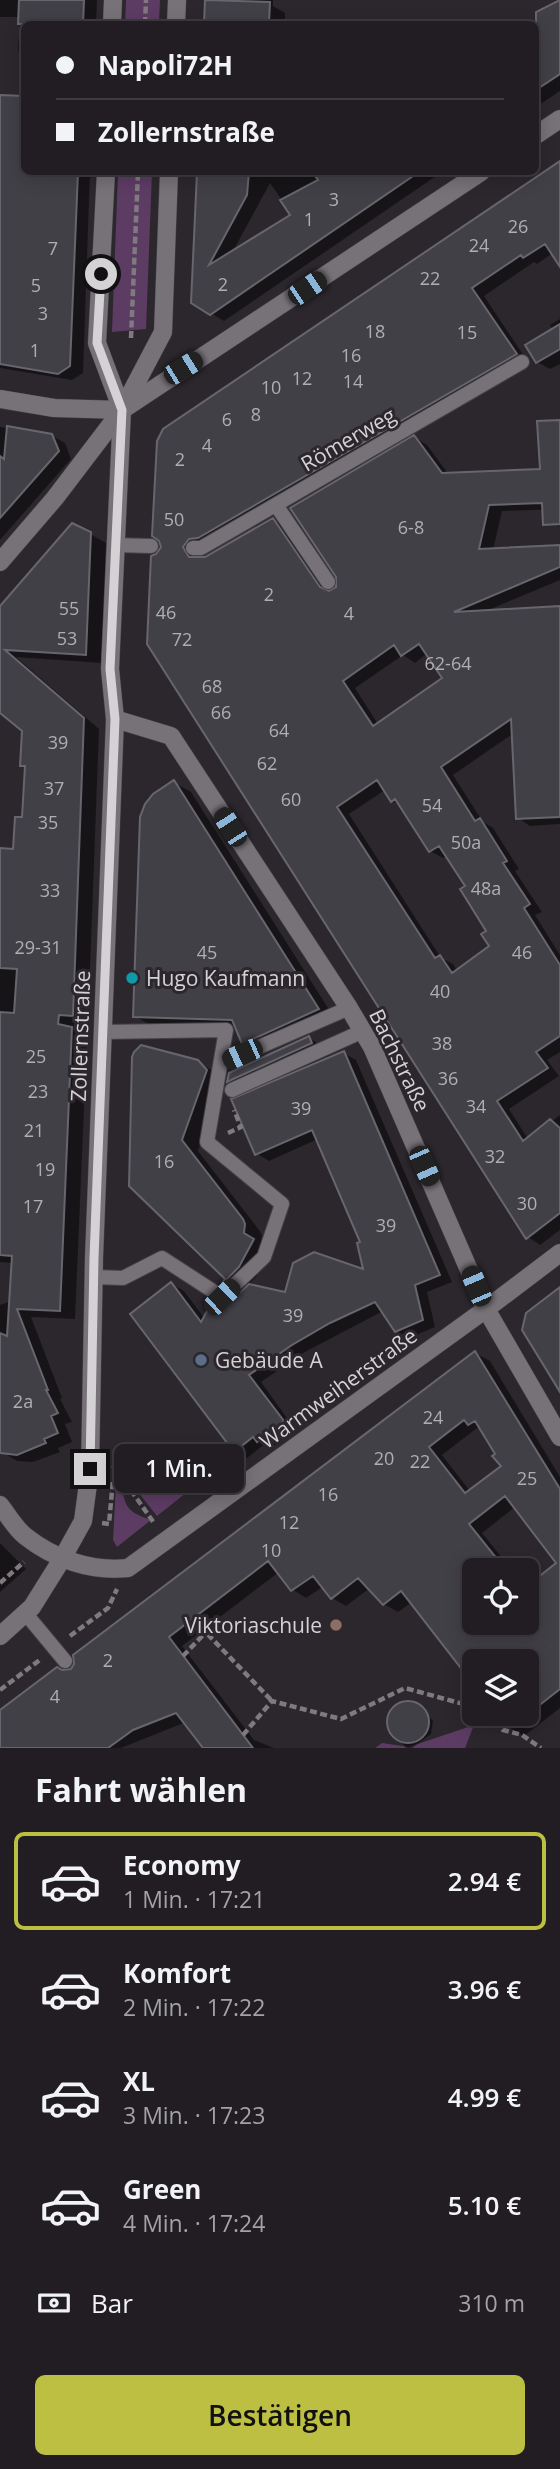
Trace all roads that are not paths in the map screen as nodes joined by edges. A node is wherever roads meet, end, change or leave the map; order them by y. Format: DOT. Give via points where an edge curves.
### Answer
graph roads {
  1 [pos="113,0"];
  2 [pos="177,0"];
  3 [pos="112,21"];
  4 [pos="176,21"];
  5 [pos="560,119"];
  6 [pos="539,133"];
  7 [pos="106,175"];
  8 [pos="169,175"];
  9 [pos="476,175"];
  10 [pos="522,362"];
  11 [pos="0,399"];
  12 [pos="122,410"];
  13 [pos="276,505"];
  14 [pos="115,545"];
  15 [pos="151,546"];
  16 [pos="193,548"];
  17 [pos="0,562"];
  18 [pos="328,582"];
  19 [pos="115,719"];
  20 [pos="349,1008"];
  21 [pos="363,1031"];
  22 [pos="103,1032"];
  23 [pos="229,1060"];
  24 [pos="232,1090"];
  25 [pos="560,1253"];
  26 [pos="94,1277"];
  27 [pos="486,1310"];
  28 [pos="560,1437"];
  29 [pos="0,1505"];
  30 [pos="62,1559"];
  31 [pos="26,1614"];
  32 [pos="0,1636"];
  33 [pos="65,1661"];
  1 -- 3 [label="street"];
  2 -- 4 [label="street"];
  5 -- 6 [label="street"];
  7 -- 12 [label="street" via="97,343"];
  8 -- 12 [label="street" via="163,332"];
  9 -- 12 [label="street"];
  10 -- 13 [label="lane, Römerweg"];
  11 -- 12 [label="street" via="54,408"];
  12 -- 14 [label="street, Zollernstraße"];
  12 -- 17 [label="street"];
  13 -- 16 [label="lane, Römerweg" via="201,548"];
  13 -- 18 [label="lane"];
  14 -- 15 [label="lane"];
  14 -- 19 [label="street, Zollernstraße" via="110,669"];
  19 -- 20 [label="street, Bachstraße" via="172,736"];
  19 -- 22 [label="street, Zollernstraße"];
  20 -- 21 [label="street, Bachstraße"];
  20 -- 23 [label="lane"];
  21 -- 24 [label="lane"];
  21 -- 27 [label="street, Bachstraße"];
  22 -- 26 [label="street, Zollernstraße"];
  22 -- 26 [label="lane" via="226,1030 207,1142 282,1204 264,1257 222,1297 162,1258 123,1278"];
  25 -- 27 [label="street, Warmweiherstraße"];
  26 -- 30 [label="street, Zollernstraße" via="90,1469 83,1521"];
  27 -- 28 [label="street, Bachstraße"];
  27 -- 30 [label="street, Warmweiherstraße" via="128,1568 100,1569"];
  29 -- 30 [label="street, Warmweiherstraße" via="23,1534"];
  30 -- 31 [label="street, Zollernstraße"];
  31 -- 32 [label="street, Zollernstraße"];
  31 -- 33 [label="lane"];
}
